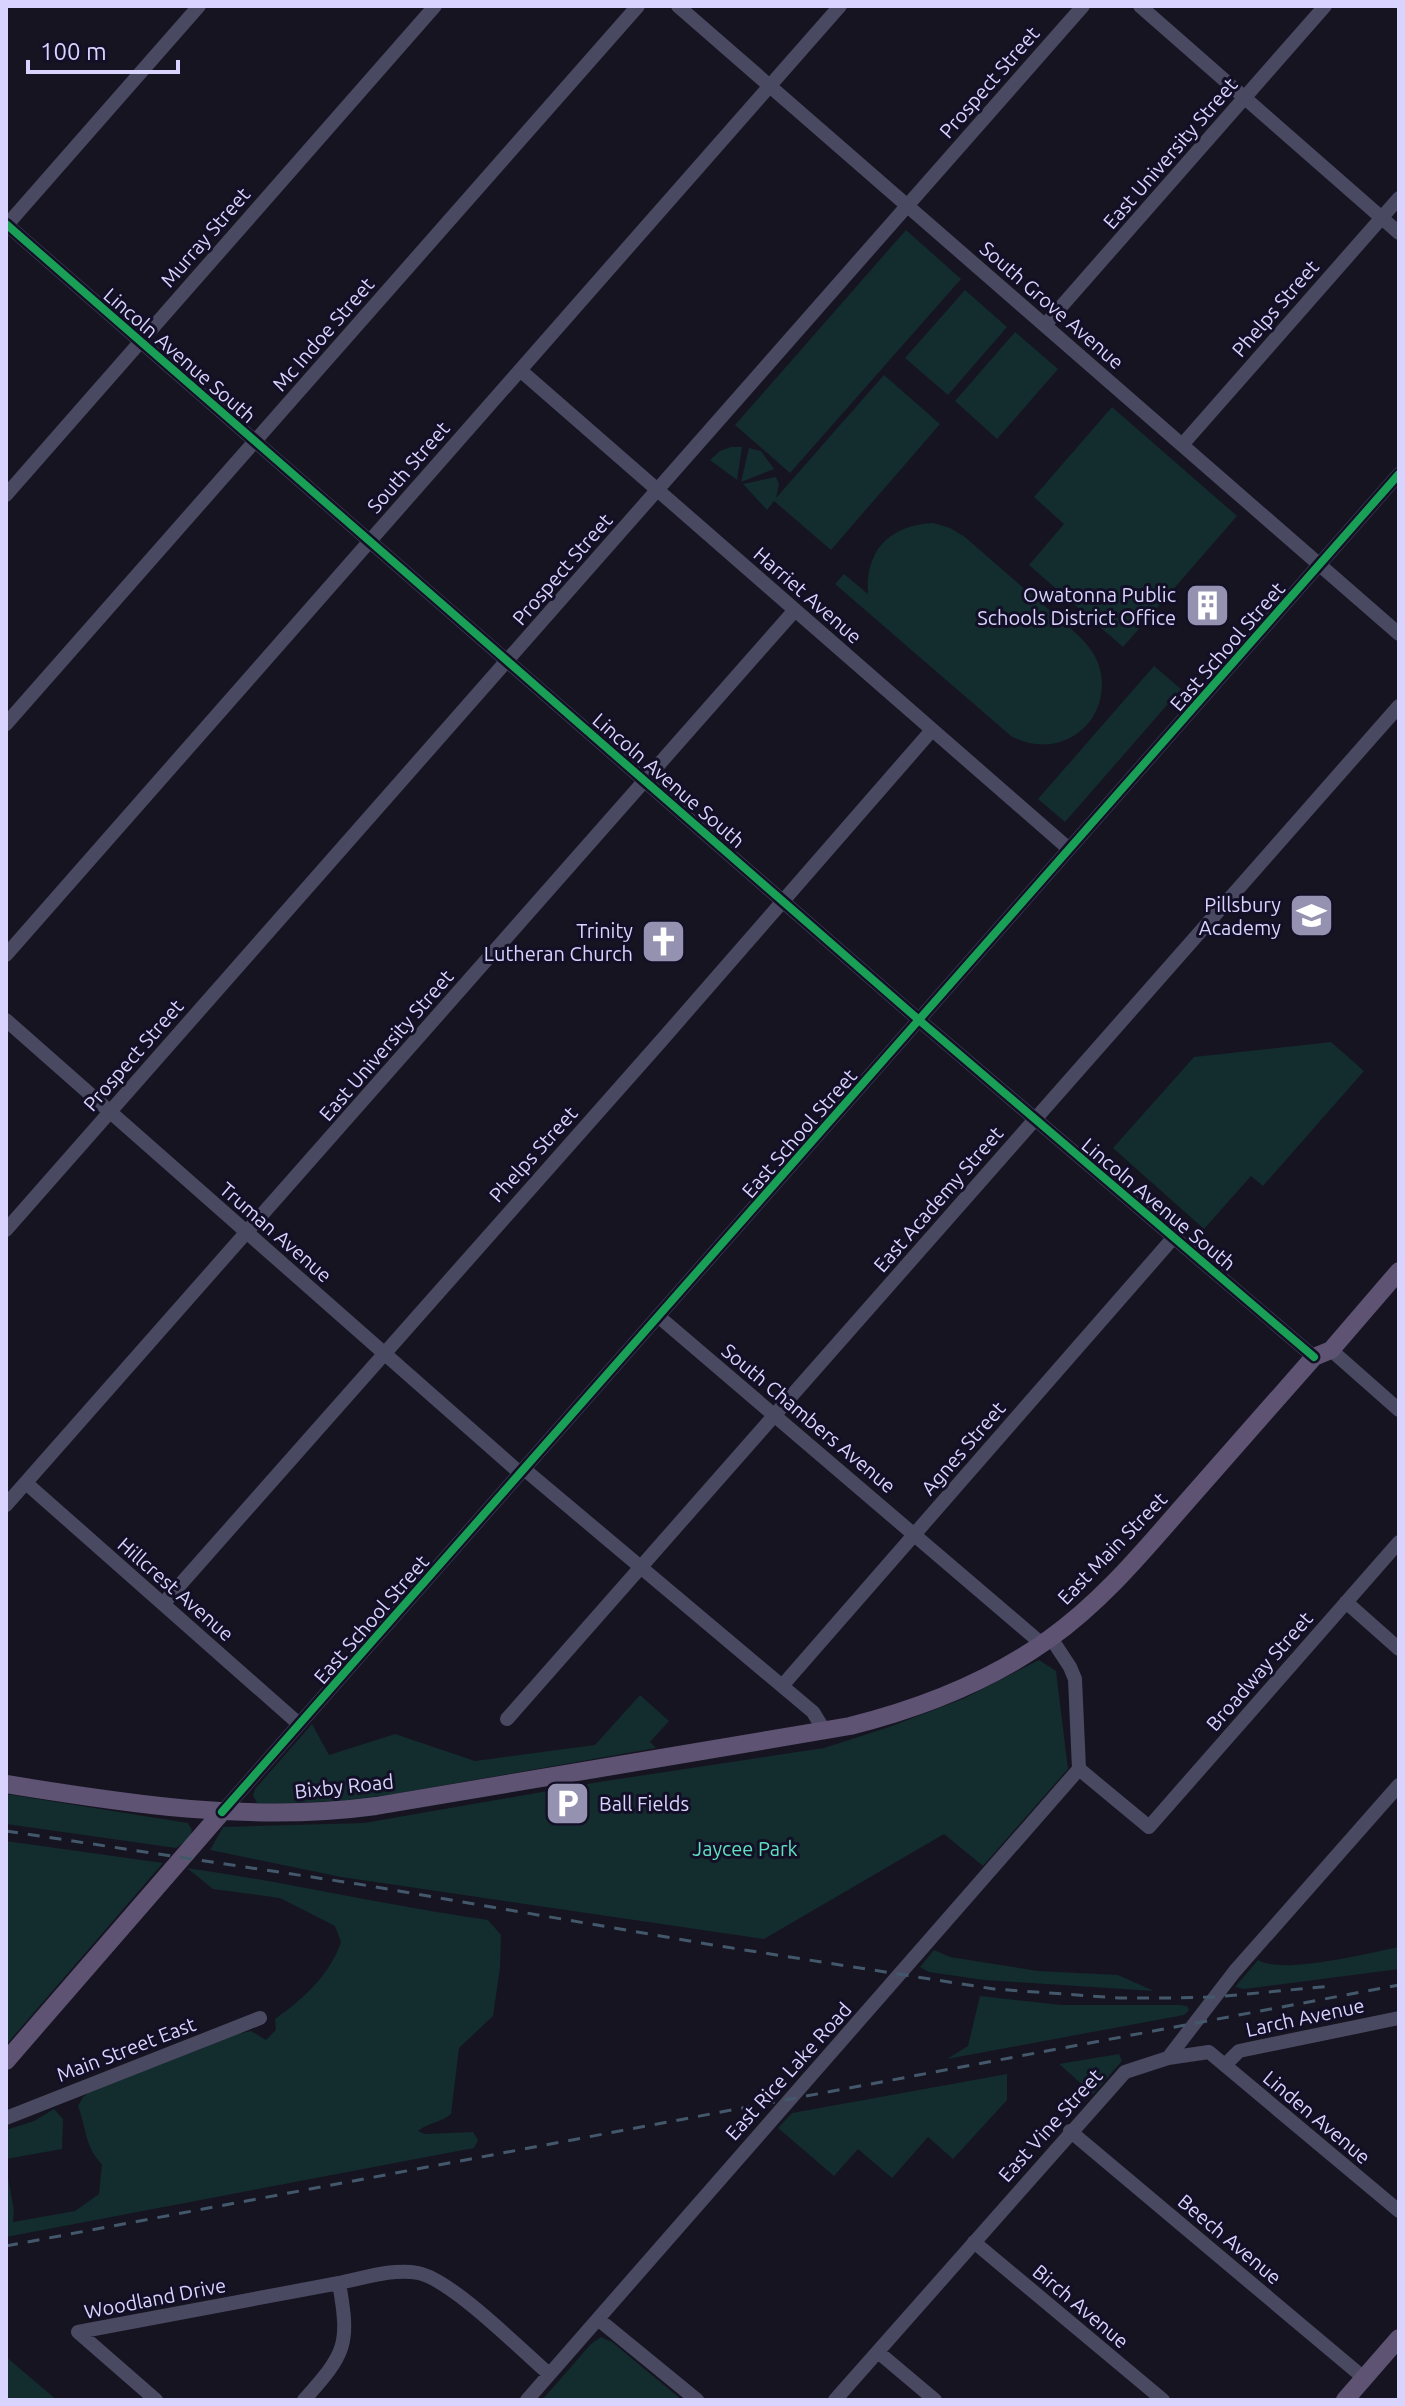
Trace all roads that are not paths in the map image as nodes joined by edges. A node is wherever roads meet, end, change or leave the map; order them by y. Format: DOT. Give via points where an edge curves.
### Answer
graph roads {
  1 [pos="199,6"];
  2 [pos="435,6"];
  3 [pos="638,6"];
  4 [pos="678,6"];
  5 [pos="840,6"];
  6 [pos="1083,6"];
  7 [pos="1140,6"];
  8 [pos="1325,6"];
  9 [pos="769,87"];
  10 [pos="1245,98"];
  11 [pos="1399,198"];
  12 [pos="907,205"];
  13 [pos="1382,218"];
  14 [pos="6,225"];
  15 [pos="1399,233"];
  16 [pos="1045,325"];
  17 [pos="141,341"];
  18 [pos="520,370"];
  19 [pos="255,441"];
  20 [pos="1182,445"];
  21 [pos="1399,474"];
  22 [pos="658,490"];
  23 [pos="6,495"];
  24 [pos="369,541"];
  25 [pos="1319,564"];
  26 [pos="795,610"];
  27 [pos="1399,634"];
  28 [pos="508,661"];
  29 [pos="1399,706"];
  30 [pos="6,724"];
  31 [pos="932,730"];
  32 [pos="645,781"];
  33 [pos="1069,849"];
  34 [pos="781,900"];
  35 [pos="6,955"];
  36 [pos="919,1020"];
  37 [pos="8,1027"];
  38 [pos="110,1112"];
  39 [pos="1035,1119"];
  40 [pos="6,1230"];
  41 [pos="247,1232"];
  42 [pos="1174,1237"];
  43 [pos="1399,1271"];
  44 [pos="658,1316"];
  45 [pos="383,1353"];
  46 [pos="1322,1353"];
  47 [pos="1399,1410"];
  48 [pos="774,1415"];
  49 [pos="522,1471"];
  50 [pos="26,1483"];
  51 [pos="6,1505"];
  52 [pos="914,1534"];
  53 [pos="1399,1542"];
  54 [pos="640,1567"];
  55 [pos="1346,1602"];
  56 [pos="163,1604"];
  57 [pos="1046,1641"];
  58 [pos="1399,1649"];
  59 [pos="782,1686"];
  60 [pos="507,1719"];
  61 [pos="299,1724"];
  62 [pos="824,1730"];
  63 [pos="684,1754"];
  64 [pos="1079,1769"];
  65 [pos="6,1784"];
  66 [pos="1399,1785"];
  67 [pos="222,1812"];
  68 [pos="260,2018"];
  69 [pos="1399,2018"];
  70 [pos="1168,2058"];
  71 [pos="6,2061"];
  72 [pos="1225,2065"];
  73 [pos="6,2118"];
  74 [pos="1070,2131"];
  75 [pos="1399,2211"];
  76 [pos="974,2242"];
  77 [pos="339,2283"];
  78 [pos="598,2319"];
  79 [pos="1399,2338"];
  80 [pos="878,2352"];
  81 [pos="549,2374"];
  82 [pos="1364,2378"];
  83 [pos="156,2400"];
  84 [pos="304,2400"];
  85 [pos="527,2400"];
  86 [pos="697,2400"];
  87 [pos="835,2400"];
  88 [pos="935,2400"];
  89 [pos="1163,2400"];
  90 [pos="1345,2400"];
  1 -- 14 [label="street"];
  2 -- 17 [label="street, Murray Street"];
  3 -- 19 [label="street, Mc Indoe Street"];
  4 -- 9 [label="street, South Grove Avenue"];
  5 -- 9 [label="street, South Street"];
  6 -- 12 [label="street, Prospect Street"];
  7 -- 10 [label="street"];
  8 -- 10 [label="street, East University Street"];
  9 -- 12 [label="street, South Grove Avenue"];
  9 -- 18 [label="street, South Street"];
  10 -- 13 [label="street"];
  10 -- 16 [label="street, East University Street"];
  11 -- 13 [label="street, Phelps Street"];
  12 -- 16 [label="street, South Grove Avenue"];
  12 -- 22 [label="street, Prospect Street"];
  13 -- 15 [label="street"];
  13 -- 20 [label="street, Phelps Street"];
  14 -- 17 [label="street, Lincoln Avenue South"];
  16 -- 20 [label="street, South Grove Avenue"];
  17 -- 19 [label="street, Lincoln Avenue South"];
  17 -- 23 [label="street, Murray Street"];
  18 -- 22 [label="street, Harriet Avenue"];
  18 -- 24 [label="street, South Street"];
  19 -- 24 [label="street, Lincoln Avenue South"];
  19 -- 30 [label="street, Mc Indoe Street"];
  20 -- 25 [label="street, South Grove Avenue"];
  21 -- 25 [label="street, East School Street"];
  22 -- 26 [label="street, Harriet Avenue"];
  22 -- 28 [label="street, Prospect Street"];
  24 -- 28 [label="street, Lincoln Avenue South"];
  24 -- 35 [label="street, South Street"];
  25 -- 27 [label="street, South Grove Avenue"];
  25 -- 33 [label="street, East School Street"];
  26 -- 31 [label="street, Harriet Avenue"];
  26 -- 32 [label="street, East University Street"];
  28 -- 32 [label="street, Lincoln Avenue South"];
  28 -- 38 [label="street, Prospect Street"];
  29 -- 39 [label="street, East Academy Street"];
  31 -- 33 [label="street, Harriet Avenue"];
  31 -- 34 [label="street, Phelps Street"];
  32 -- 34 [label="street, Lincoln Avenue South"];
  32 -- 41 [label="street, East University Street"];
  33 -- 36 [label="street, East School Street"];
  34 -- 36 [label="street, Lincoln Avenue South"];
  34 -- 45 [label="street, Phelps Street"];
  36 -- 39 [label="street, Lincoln Avenue South"];
  36 -- 44 [label="street, East School Street"];
  37 -- 38 [label="street, Truman Avenue"];
  38 -- 40 [label="street, Prospect Street"];
  38 -- 41 [label="street, Truman Avenue"];
  39 -- 42 [label="street, Lincoln Avenue South"];
  39 -- 48 [label="street, East Academy Street"];
  41 -- 45 [label="street, Truman Avenue"];
  41 -- 50 [label="street, East University Street"];
  42 -- 46 [label="street, Lincoln Avenue South"];
  42 -- 52 [label="street, Agnes Street"];
  43 -- 46 [label="main road, East Main Street"];
  44 -- 48 [label="street, South Chambers Avenue"];
  44 -- 49 [label="street, East School Street"];
  45 -- 49 [label="street, Truman Avenue"];
  45 -- 56 [label="street, Phelps Street"];
  46 -- 47 [label="street, Lincoln Avenue South"];
  46 -- 57 [label="main road, East Main Street" via="1127,1570"];
  48 -- 52 [label="street, South Chambers Avenue"];
  48 -- 54 [label="street, East Academy Street"];
  49 -- 54 [label="street, Truman Avenue"];
  49 -- 61 [label="street, East School Street"];
  50 -- 51 [label="street, East University Street"];
  50 -- 56 [label="street, Hillcrest Avenue"];
  52 -- 57 [label="street, South Chambers Avenue"];
  52 -- 59 [label="street, Agnes Street"];
  53 -- 55 [label="street, Broadway Street"];
  54 -- 59 [label="street, Truman Avenue"];
  54 -- 60 [label="street, East Academy Street"];
  55 -- 58 [label="street"];
  55 -- 64 [label="street, Broadway Street" via="1149,1827"];
  56 -- 61 [label="street, Hillcrest Avenue"];
  57 -- 62 [label="main road, East Main Street" via="935,1701"];
  57 -- 64 [label="street, South Chambers Avenue" via="1075,1679"];
  59 -- 62 [label="street, Truman Avenue" via="813,1712"];
  61 -- 67 [label="street, East School Street"];
  62 -- 63 [label="main road, East Main Street"];
  63 -- 67 [label="main road, Bixby Road" via="355,1809"];
  64 -- 78 [label="street, East Rice Lake Road"];
  65 -- 67 [label="main road, Bixby Road" via="133,1805"];
  66 -- 70 [label="street" via="1235,1971"];
  67 -- 71 [label="main road, East School Street"];
  68 -- 73 [label="street, Main Street East"];
  69 -- 72 [label="street, Larch Avenue" via="1239,2051"];
  70 -- 72 [label="street, Linden Avenue" via="1209,2052"];
  70 -- 74 [label="street, East Vine Street" via="1125,2072"];
  72 -- 75 [label="street, Linden Avenue"];
  74 -- 76 [label="street, East Vine Street"];
  74 -- 82 [label="street, Beech Avenue"];
  76 -- 80 [label="street, East Vine Street"];
  76 -- 89 [label="street, Birch Avenue"];
  77 -- 81 [label="street, Woodland Drive" via="405,2272 428,2276 451,2289"];
  77 -- 83 [label="street, Woodland Drive" via="78,2332"];
  77 -- 84 [label="street" via="346,2321 343,2347"];
  78 -- 81 [label="street, East Rice Lake Road"];
  78 -- 86 [label="street"];
  79 -- 82 [label="main road"];
  80 -- 87 [label="street, East Vine Street"];
  80 -- 88 [label="street"];
  81 -- 85 [label="street, East Rice Lake Road"];
  82 -- 90 [label="main road"];
}
